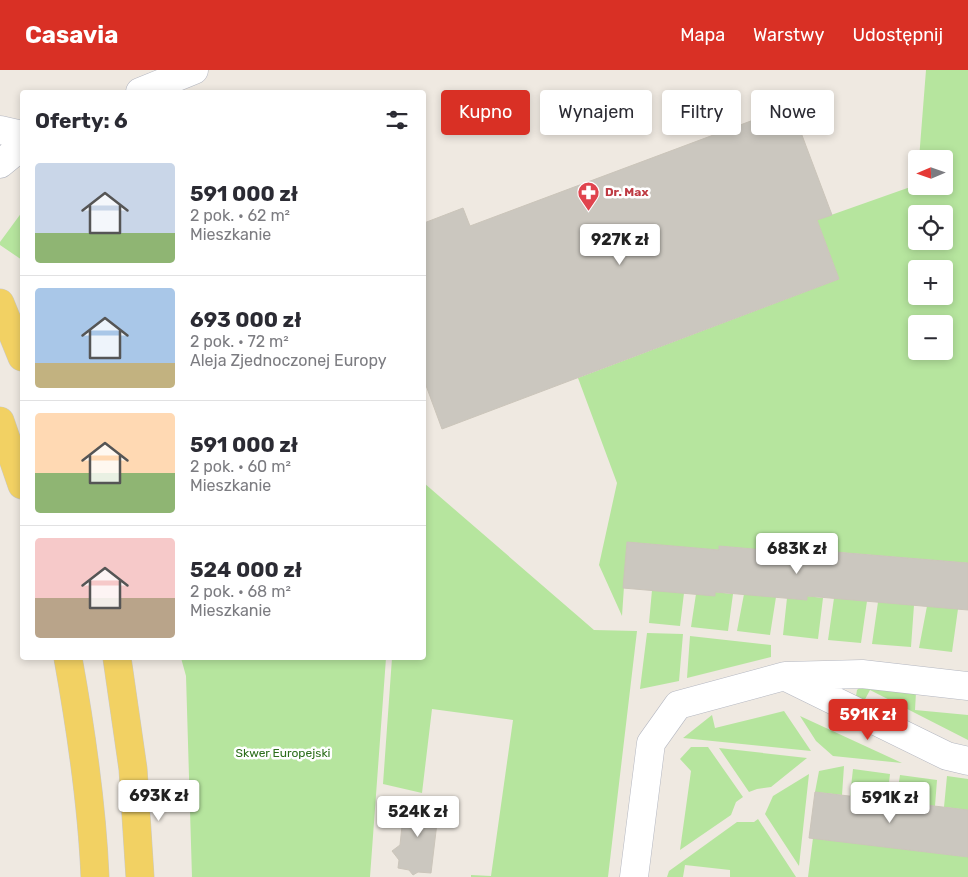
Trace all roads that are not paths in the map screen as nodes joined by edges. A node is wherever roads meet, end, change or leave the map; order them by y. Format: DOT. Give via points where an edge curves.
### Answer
graph roads {
  1 [pos="194,70"];
  2 [pos="146,83"];
  3 [pos="0,130"];
  4 [pos="20,135"];
  5 [pos="20,143"];
  6 [pos="20,148"];
  7 [pos="0,151"];
  8 [pos="0,164"];
  9 [pos="0,303"];
  10 [pos="20,351"];
  11 [pos="0,421"];
  12 [pos="20,479"];
  13 [pos="68,660"];
  14 [pos="117,660"];
  15 [pos="785,676"];
  16 [pos="968,686"];
  17 [pos="968,761"];
  18 [pos="95,877"];
  19 [pos="140,877"];
  20 [pos="634,877"];
  1 -- 2 [label="street"];
  3 -- 4 [label="street"];
  5 -- 7 [label="street"];
  6 -- 8 [label="street"];
  9 -- 10 [label="main road"];
  11 -- 12 [label="main road"];
  13 -- 18 [label="main road" via="90,796"];
  14 -- 19 [label="main road" via="133,769"];
  15 -- 16 [label="street" via="862,674"];
  15 -- 17 [label="street" via="946,756"];
  15 -- 20 [label="street" via="678,705 651,743"];
}
